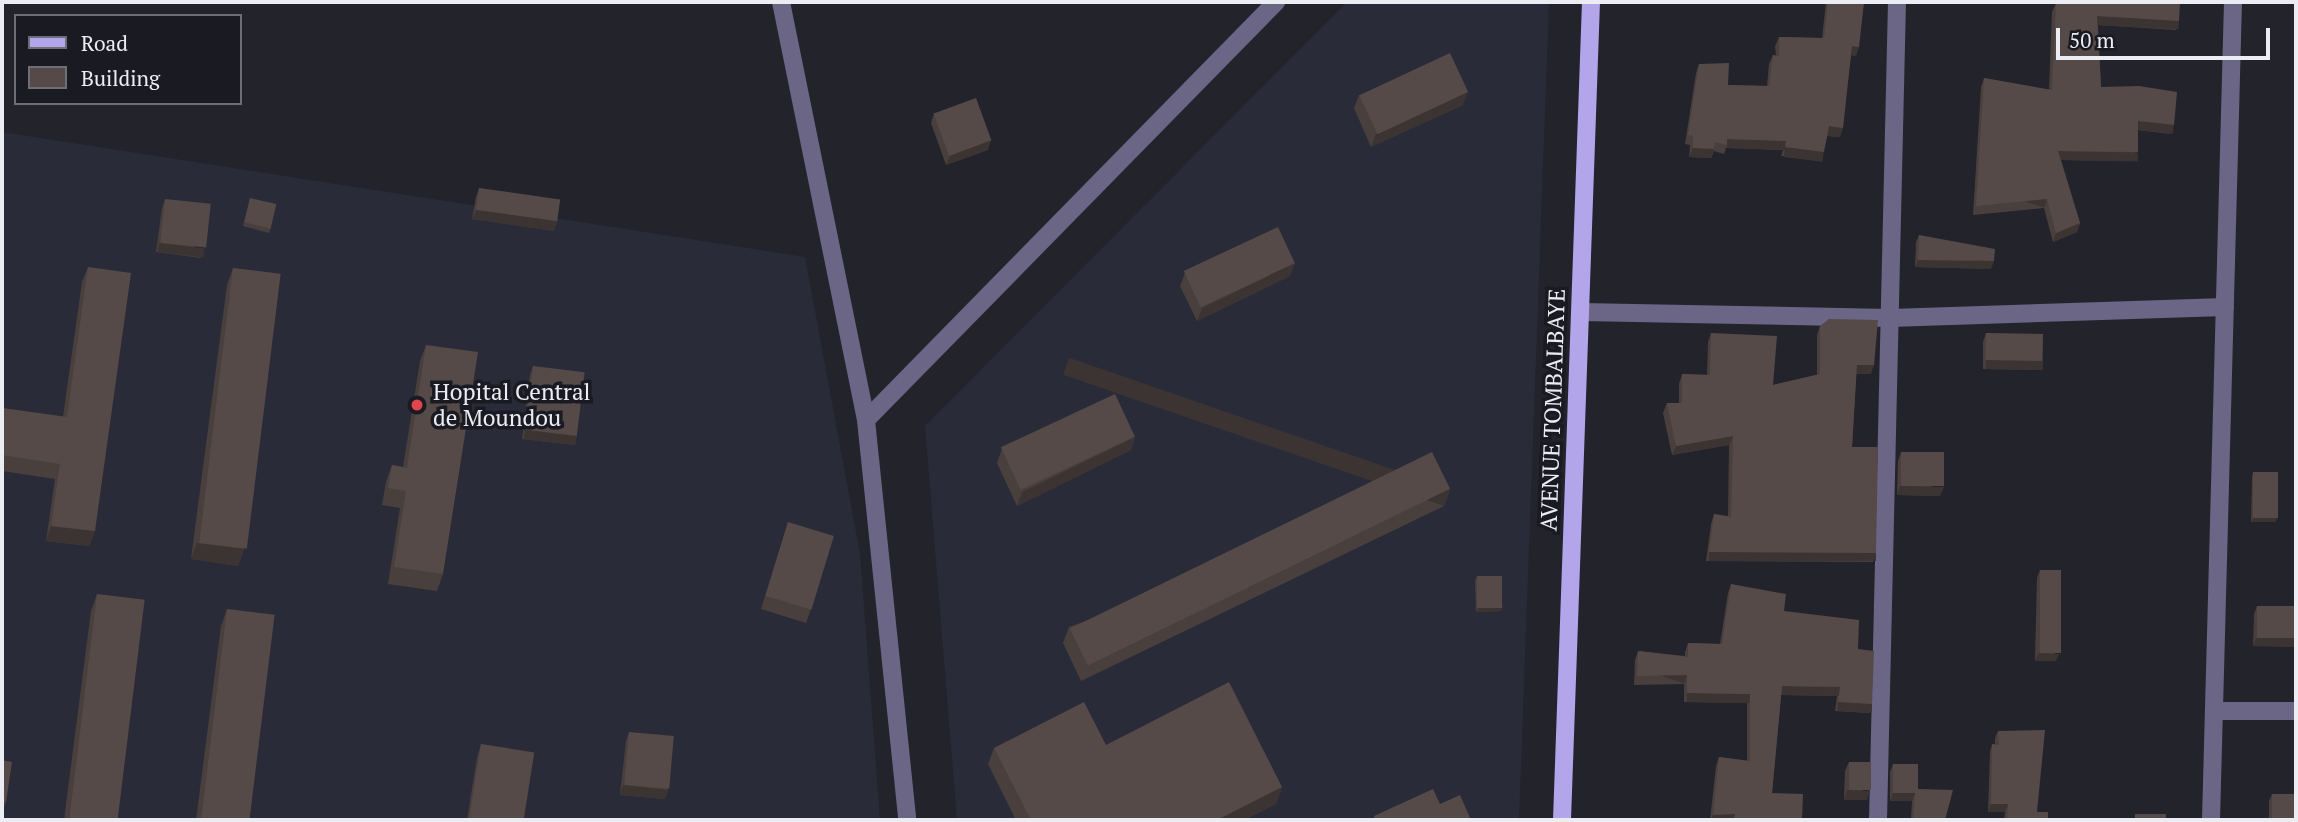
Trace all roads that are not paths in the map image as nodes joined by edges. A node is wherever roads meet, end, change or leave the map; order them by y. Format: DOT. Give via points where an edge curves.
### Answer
graph roads {
  1 [pos="780,2"];
  2 [pos="1276,2"];
  3 [pos="1591,2"];
  4 [pos="1897,2"];
  5 [pos="2233,2"];
  6 [pos="2225,307"];
  7 [pos="1581,312"];
  8 [pos="1890,317"];
  9 [pos="866,420"];
  10 [pos="2214,711"];
  11 [pos="2296,711"];
  12 [pos="907,820"];
  13 [pos="1562,820"];
  14 [pos="1878,820"];
  15 [pos="2211,820"];
  1 -- 9 [label="street"];
  2 -- 9 [label="street"];
  3 -- 7 [label="main road, AVENUE TOMBALBAYE"];
  4 -- 8 [label="street"];
  5 -- 6 [label="street"];
  6 -- 8 [label="street"];
  6 -- 10 [label="street"];
  7 -- 8 [label="street"];
  7 -- 13 [label="main road, AVENUE TOMBALBAYE"];
  8 -- 14 [label="street"];
  9 -- 12 [label="street"];
  10 -- 11 [label="street"];
  10 -- 15 [label="street"];
}
